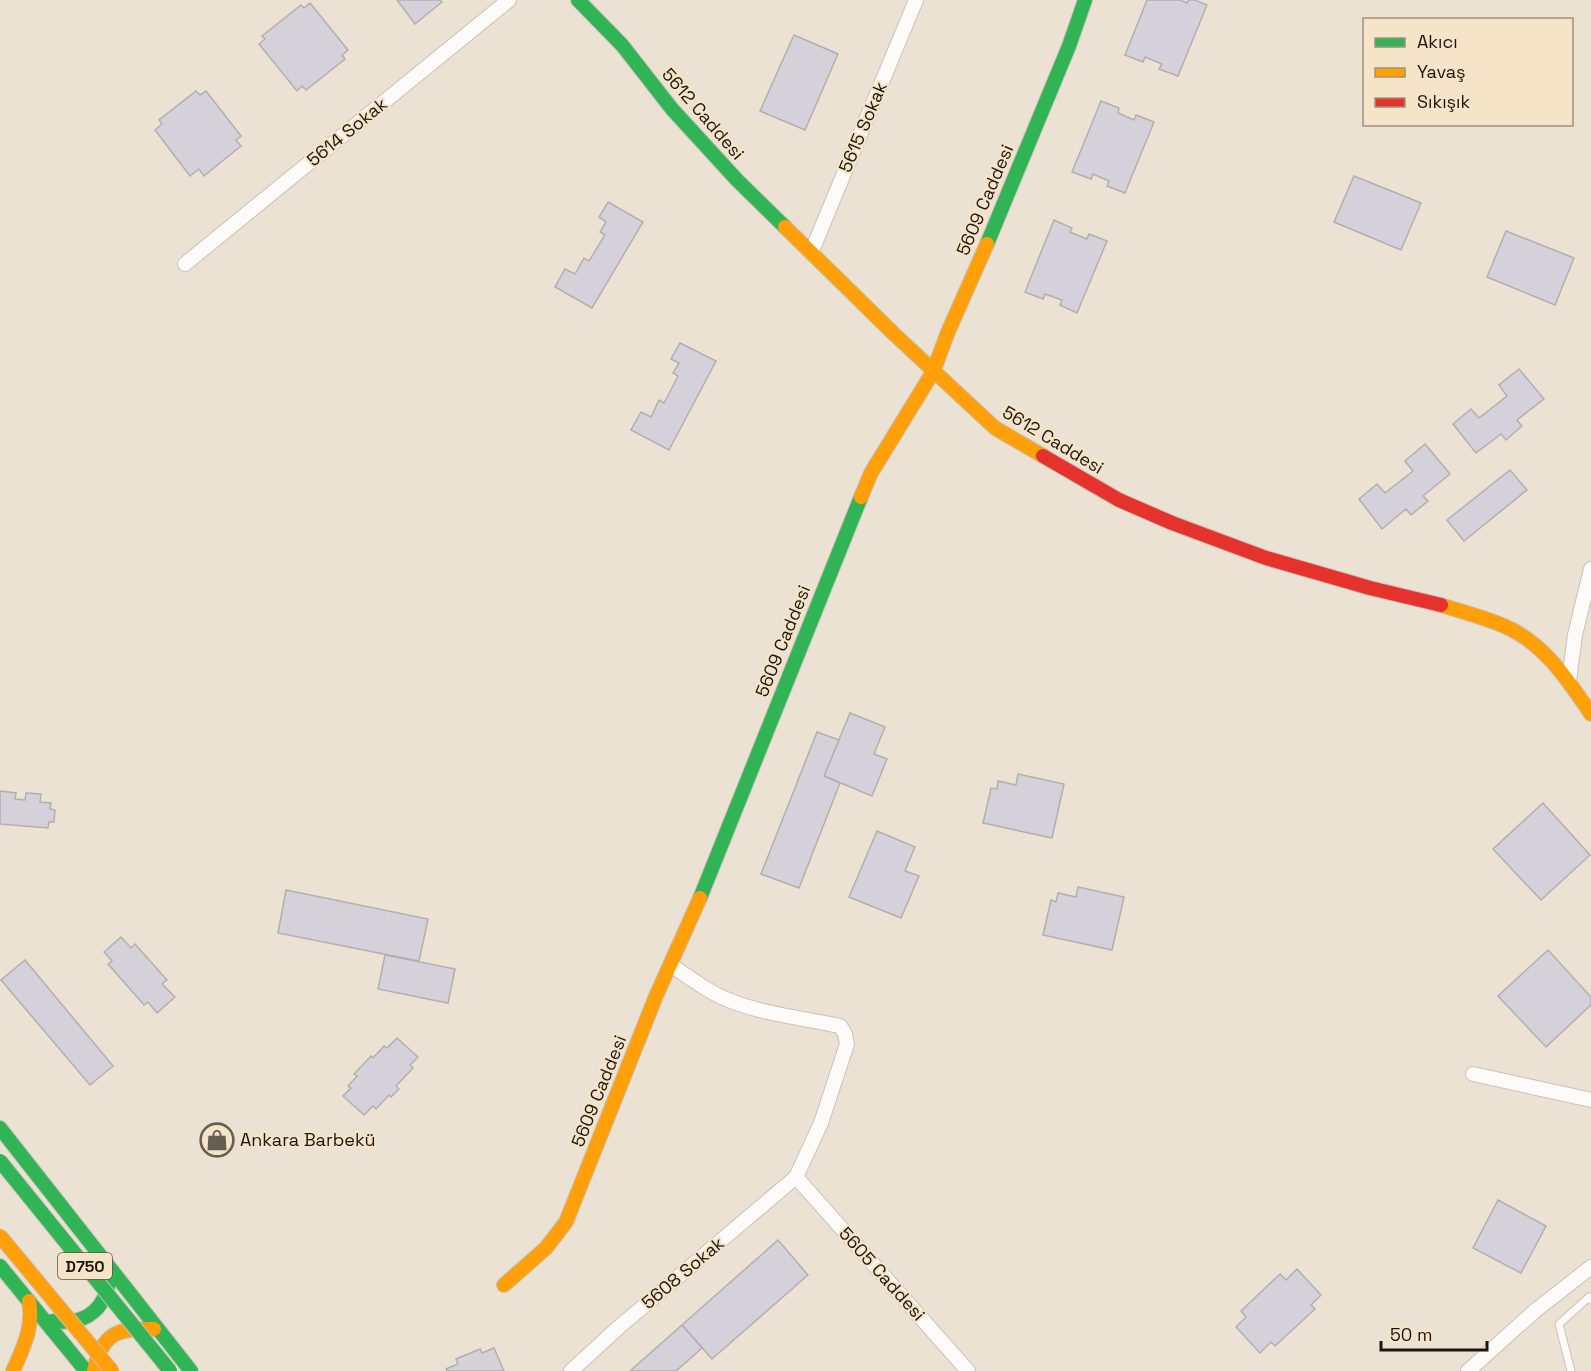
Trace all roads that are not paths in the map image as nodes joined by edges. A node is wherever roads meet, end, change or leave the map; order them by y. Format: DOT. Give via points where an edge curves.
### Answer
graph roads {
  1 [pos="509,0"];
  2 [pos="578,0"];
  3 [pos="916,0"];
  4 [pos="1085,0"];
  5 [pos="811,253"];
  6 [pos="185,264"];
  7 [pos="933,372"];
  8 [pos="1591,569"];
  9 [pos="1569,681"];
  10 [pos="1591,714"];
  11 [pos="671,965"];
  12 [pos="1473,1074"];
  13 [pos="1591,1100"];
  14 [pos="0,1128"];
  15 [pos="0,1161"];
  16 [pos="796,1177"];
  17 [pos="0,1236"];
  18 [pos="0,1266"];
  19 [pos="1591,1267"];
  20 [pos="110,1268"];
  21 [pos="504,1285"];
  22 [pos="1591,1300"];
  23 [pos="29,1301"];
  24 [pos="42,1317"];
  25 [pos="157,1329"];
  26 [pos="175,1351"];
  27 [pos="13,1371"];
  28 [pos="86,1371"];
  29 [pos="94,1371"];
  30 [pos="112,1371"];
  31 [pos="169,1371"];
  32 [pos="191,1371"];
  33 [pos="571,1371"];
  34 [pos="968,1371"];
  35 [pos="1468,1371"];
  36 [pos="1571,1371"];
  1 -- 6 [label="street, 5614 Sokak"];
  2 -- 5 [label="main road, 5612 Caddesi" via="622,45 672,109 737,180"];
  3 -- 5 [label="street, 5615 Sokak"];
  4 -- 7 [label="main road, 5609 Caddesi"];
  5 -- 7 [label="main road, 5612 Caddesi"];
  7 -- 9 [label="main road, 5612 Caddesi" via="995,428 1119,500 1266,558 1439,604 1505,626 1530,641"];
  7 -- 11 [label="main road, 5609 Caddesi" via="871,473"];
  8 -- 9 [label="street" via="1575,634"];
  9 -- 10 [label="main road, 5612 Caddesi"];
  11 -- 16 [label="street" via="728,1000 840,1026 845,1034 847,1044 831,1092"];
  11 -- 21 [label="main road, 5609 Caddesi" via="566,1222 546,1248"];
  12 -- 13 [label="street"];
  14 -- 20 [label="main road"];
  15 -- 31 [label="main road, D750, bridge"];
  16 -- 33 [label="street, 5608 Sokak"];
  16 -- 34 [label="street, 5605 Caddesi"];
  17 -- 30 [label="main road, D750, bridge"];
  18 -- 23 [label="main road"];
  19 -- 35 [label="street"];
  20 -- 24 [label="main road" via="107,1295 92,1315 77,1323"];
  20 -- 25 [label="main road"];
  22 -- 36 [label="lane" via="1589,1297 1559,1324"];
  23 -- 24 [label="main road"];
  23 -- 27 [label="main road" via="32,1314 28,1337"];
  24 -- 28 [label="main road"];
  25 -- 26 [label="main road"];
  25 -- 29 [label="main road" via="126,1328 115,1332 99,1349"];
  26 -- 31 [label="main road"];
  26 -- 32 [label="main road"];
}
